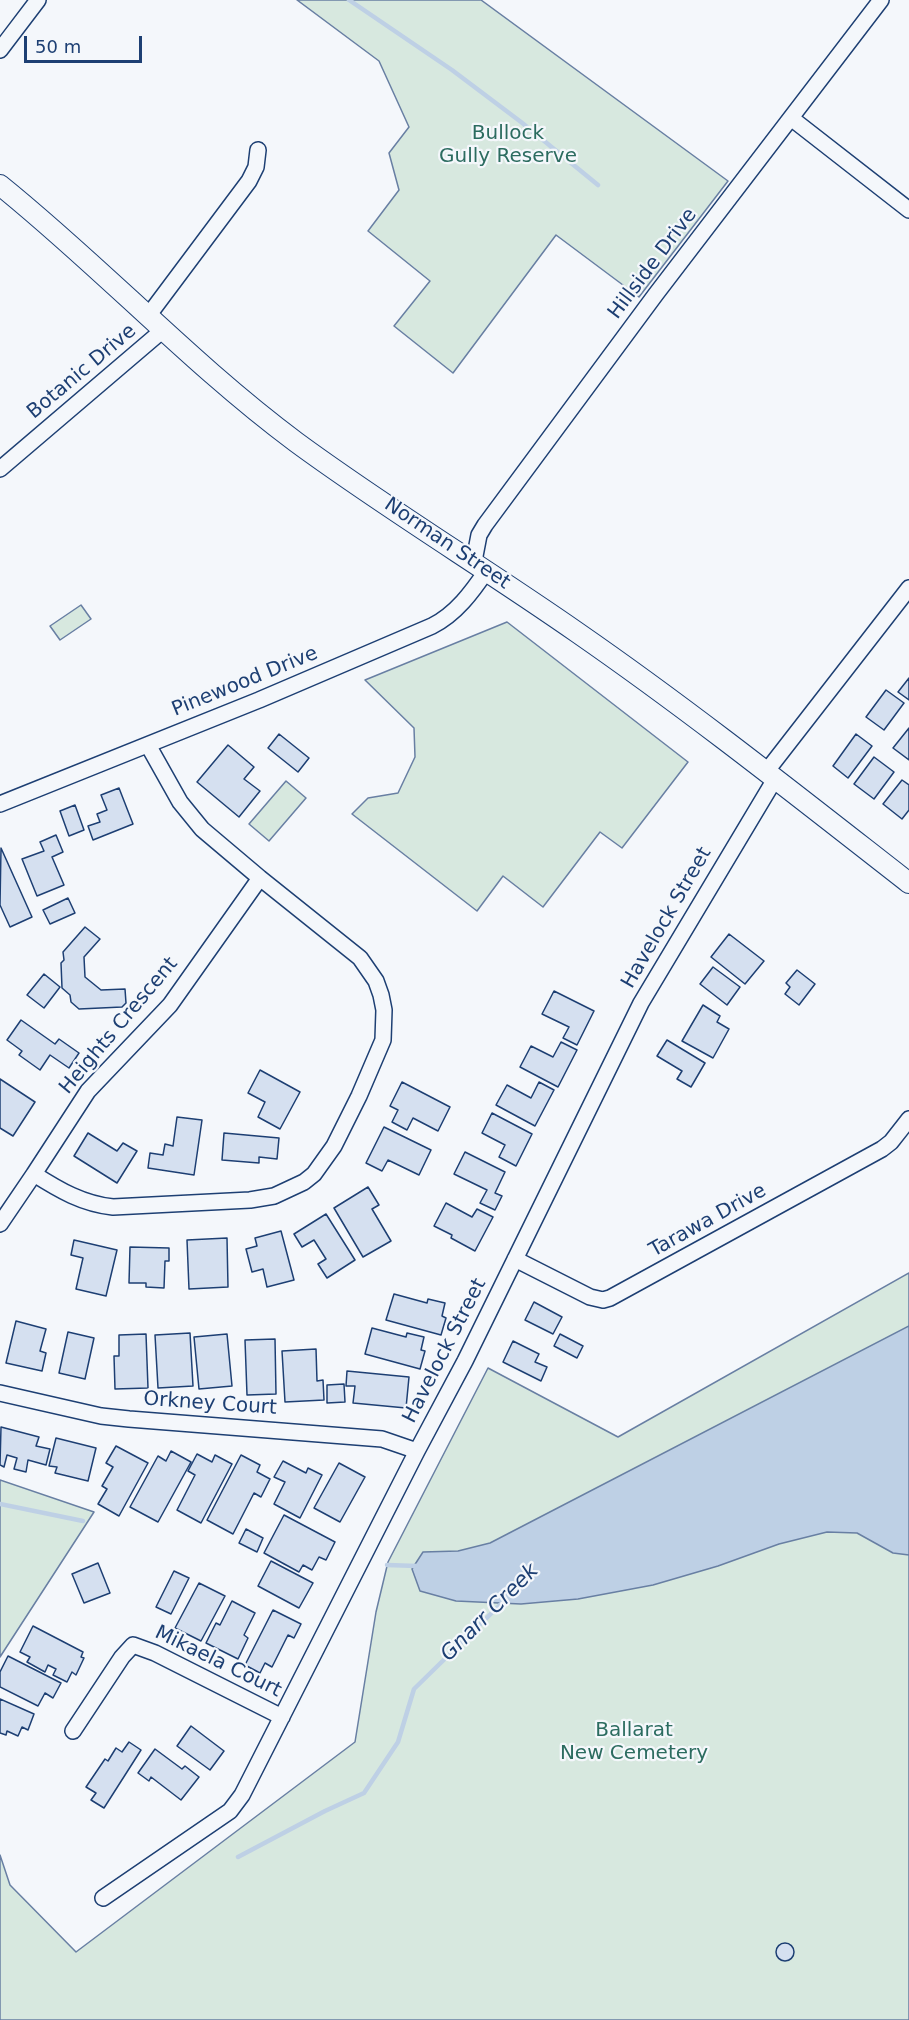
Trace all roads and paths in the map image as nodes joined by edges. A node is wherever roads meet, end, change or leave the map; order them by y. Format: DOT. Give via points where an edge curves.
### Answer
graph roads {
  1 [pos="38,0"];
  2 [pos="881,0"];
  3 [pos="0,50"];
  4 [pos="791,118"];
  5 [pos="258,150"];
  6 [pos="0,185"];
  7 [pos="909,210"];
  8 [pos="148,316"];
  9 [pos="163,330"];
  10 [pos="0,469"];
  11 [pos="481,566"];
  12 [pos="909,588"];
  13 [pos="148,745"];
  14 [pos="771,775"];
  15 [pos="0,804"];
  16 [pos="260,878"];
  17 [pos="909,883"];
  18 [pos="909,1119"];
  19 [pos="34,1174"];
  20 [pos="0,1224"];
  21 [pos="515,1259"];
  22 [pos="0,1393"];
  23 [pos="417,1451"];
  24 [pos="282,1717"];
  25 [pos="73,1731"];
  26 [pos="103,1898"];
  1 -- 3 [label="street"];
  2 -- 4 [label="street, Hillside Drive"];
  4 -- 7 [label="street"];
  4 -- 11 [label="street, Hillside Drive" via="485,525 479,535"];
  5 -- 8 [label="street" via="249,181"];
  6 -- 8 [label="street, Norman Street"];
  8 -- 9 [label="street, Norman Street"];
  9 -- 10 [label="street, Botanic Drive"];
  9 -- 11 [label="street, Norman Street" via="296,442"];
  11 -- 13 [label="street, Pinewood Drive" via="459,606 439,622"];
  11 -- 14 [label="street, Norman Street" via="652,685"];
  12 -- 14 [label="street, Havelock Street"];
  13 -- 15 [label="street, Pinewood Drive"];
  13 -- 16 [label="street" via="190,815"];
  14 -- 17 [label="street, Norman Street"];
  14 -- 21 [label="street, Havelock Street" via="641,1003"];
  16 -- 19 [label="street, Heights Crescent" via="170,1005 88,1091"];
  16 -- 19 [label="street" via="360,958 381,995 384,1027 379,1053 326,1159 304,1182 274,1196 136,1207 86,1202"];
  18 -- 21 [label="street, Tarawa Drive" via="891,1142 866,1159 610,1298 590,1297"];
  19 -- 20 [label="street, Heights Crescent"];
  21 -- 23 [label="street, Havelock Street"];
  22 -- 23 [label="street, Orkney Court" via="101,1416 382,1439"];
  23 -- 24 [label="street, Havelock Street"];
  24 -- 25 [label="street, Mikaela Court" via="133,1645"];
  24 -- 26 [label="street, Havelock Street" via="230,1811"];
}
